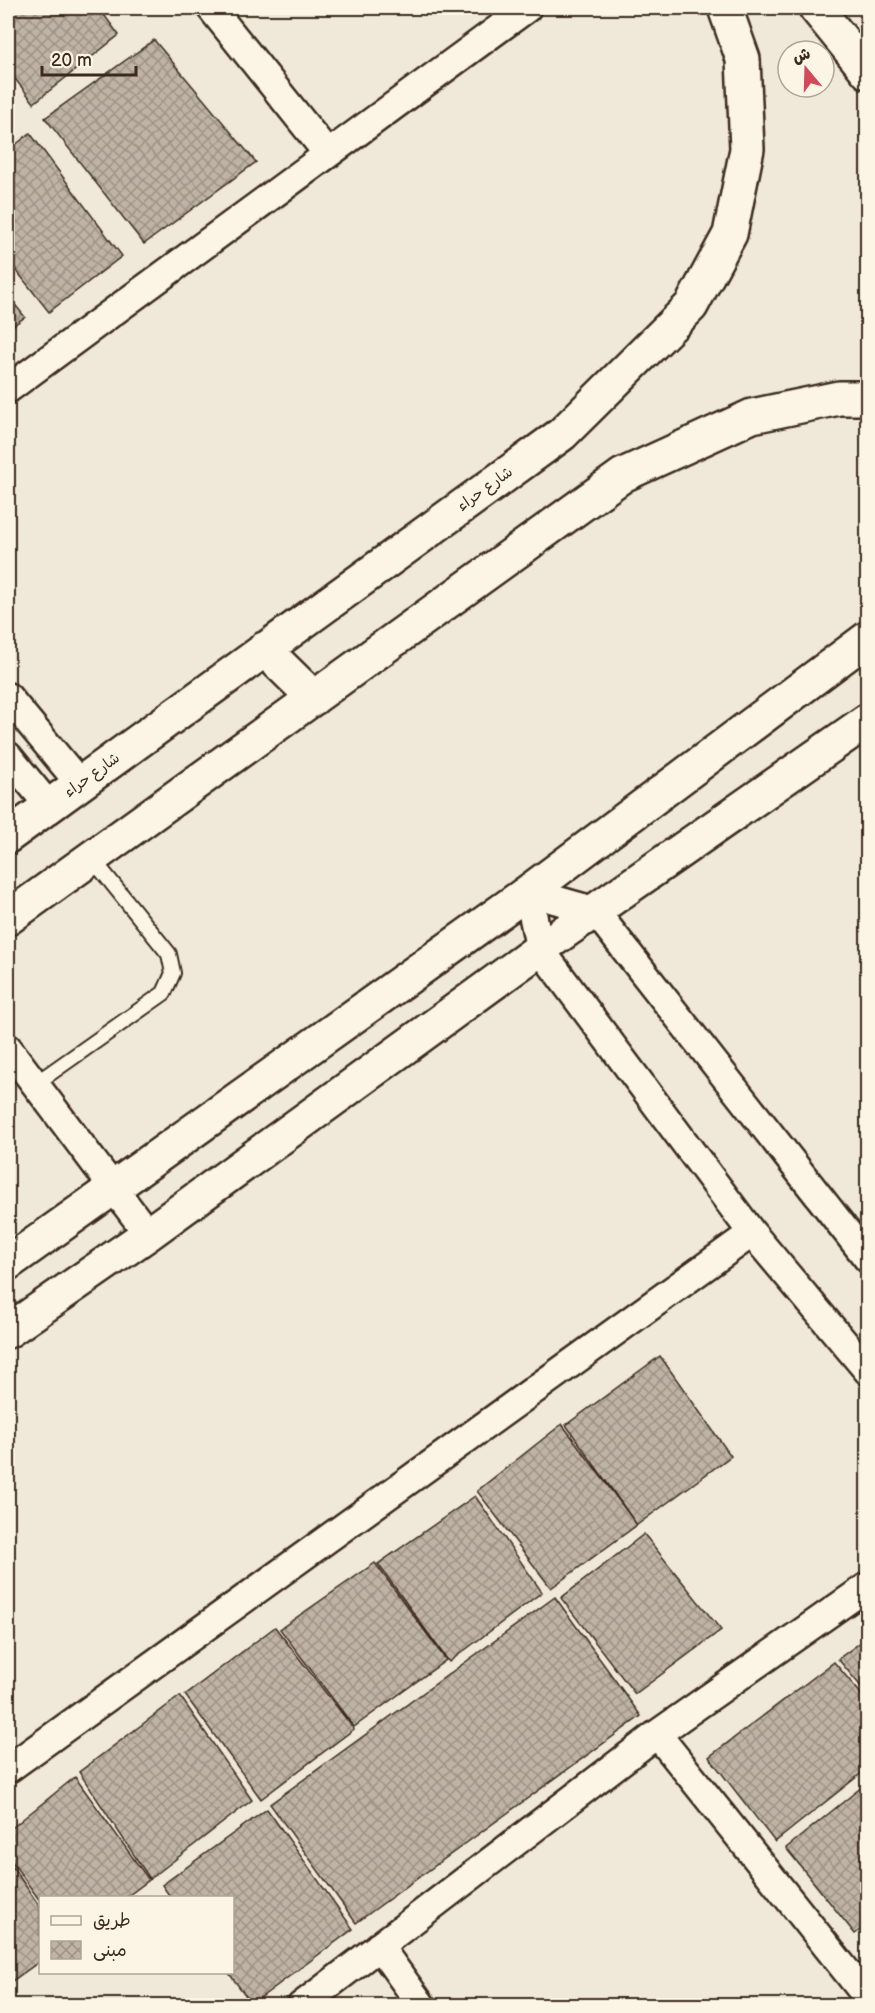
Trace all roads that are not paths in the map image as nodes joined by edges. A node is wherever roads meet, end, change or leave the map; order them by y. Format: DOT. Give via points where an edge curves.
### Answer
graph roads {
  1 [pos="211,8"];
  2 [pos="528,8"];
  3 [pos="725,8"];
  4 [pos="816,8"];
  5 [pos="867,72"];
  6 [pos="328,154"];
  7 [pos="8,389"];
  8 [pos="867,398"];
  9 [pos="867,638"];
  10 [pos="264,649"];
  11 [pos="8,697"];
  12 [pos="314,698"];
  13 [pos="867,720"];
  14 [pos="8,756"];
  15 [pos="80,784"];
  16 [pos="49,806"];
  17 [pos="8,836"];
  18 [pos="91,857"];
  19 [pos="528,892"];
  20 [pos="595,911"];
  21 [pos="8,918"];
  22 [pos="540,949"];
  23 [pos="8,1048"];
  24 [pos="35,1084"];
  25 [pos="114,1188"];
  26 [pos="752,1233"];
  27 [pos="148,1234"];
  28 [pos="867,1259"];
  29 [pos="8,1263"];
  30 [pos="8,1331"];
  31 [pos="867,1371"];
  32 [pos="867,1586"];
  33 [pos="657,1734"];
  34 [pos="8,1769"];
  35 [pos="379,1946"];
  36 [pos="867,1998"];
  37 [pos="301,2006"];
  38 [pos="422,2006"];
  1 -- 6 [label="street"];
  2 -- 6 [label="street"];
  3 -- 10 [label="main road, شارع حراء" via="743,58 747,149 730,234 691,306 562,434"];
  4 -- 5 [label="main road"];
  6 -- 7 [label="street"];
  8 -- 12 [label="main road" via="840,398 752,416 624,475"];
  9 -- 19 [label="main road"];
  10 -- 12 [label="main road"];
  10 -- 15 [label="main road, شارع حراء"];
  11 -- 15 [label="street"];
  12 -- 18 [label="main road"];
  13 -- 20 [label="main road"];
  14 -- 16 [label="street"];
  15 -- 16 [label="main road, شارع حراء"];
  16 -- 17 [label="main road, شارع حراء"];
  18 -- 21 [label="main road"];
  18 -- 24 [label="lane" via="169,954 173,973 164,993"];
  19 -- 20 [label="street"];
  19 -- 22 [label="street"];
  19 -- 25 [label="main road"];
  20 -- 22 [label="main road"];
  20 -- 28 [label="street"];
  22 -- 26 [label="street"];
  22 -- 27 [label="main road"];
  23 -- 24 [label="street"];
  24 -- 25 [label="street"];
  25 -- 27 [label="street"];
  25 -- 29 [label="main road"];
  26 -- 31 [label="street"];
  26 -- 34 [label="street"];
  27 -- 30 [label="main road"];
  32 -- 33 [label="street"];
  33 -- 35 [label="street"];
  33 -- 36 [label="street"];
  35 -- 37 [label="street"];
  35 -- 38 [label="street"];
}
